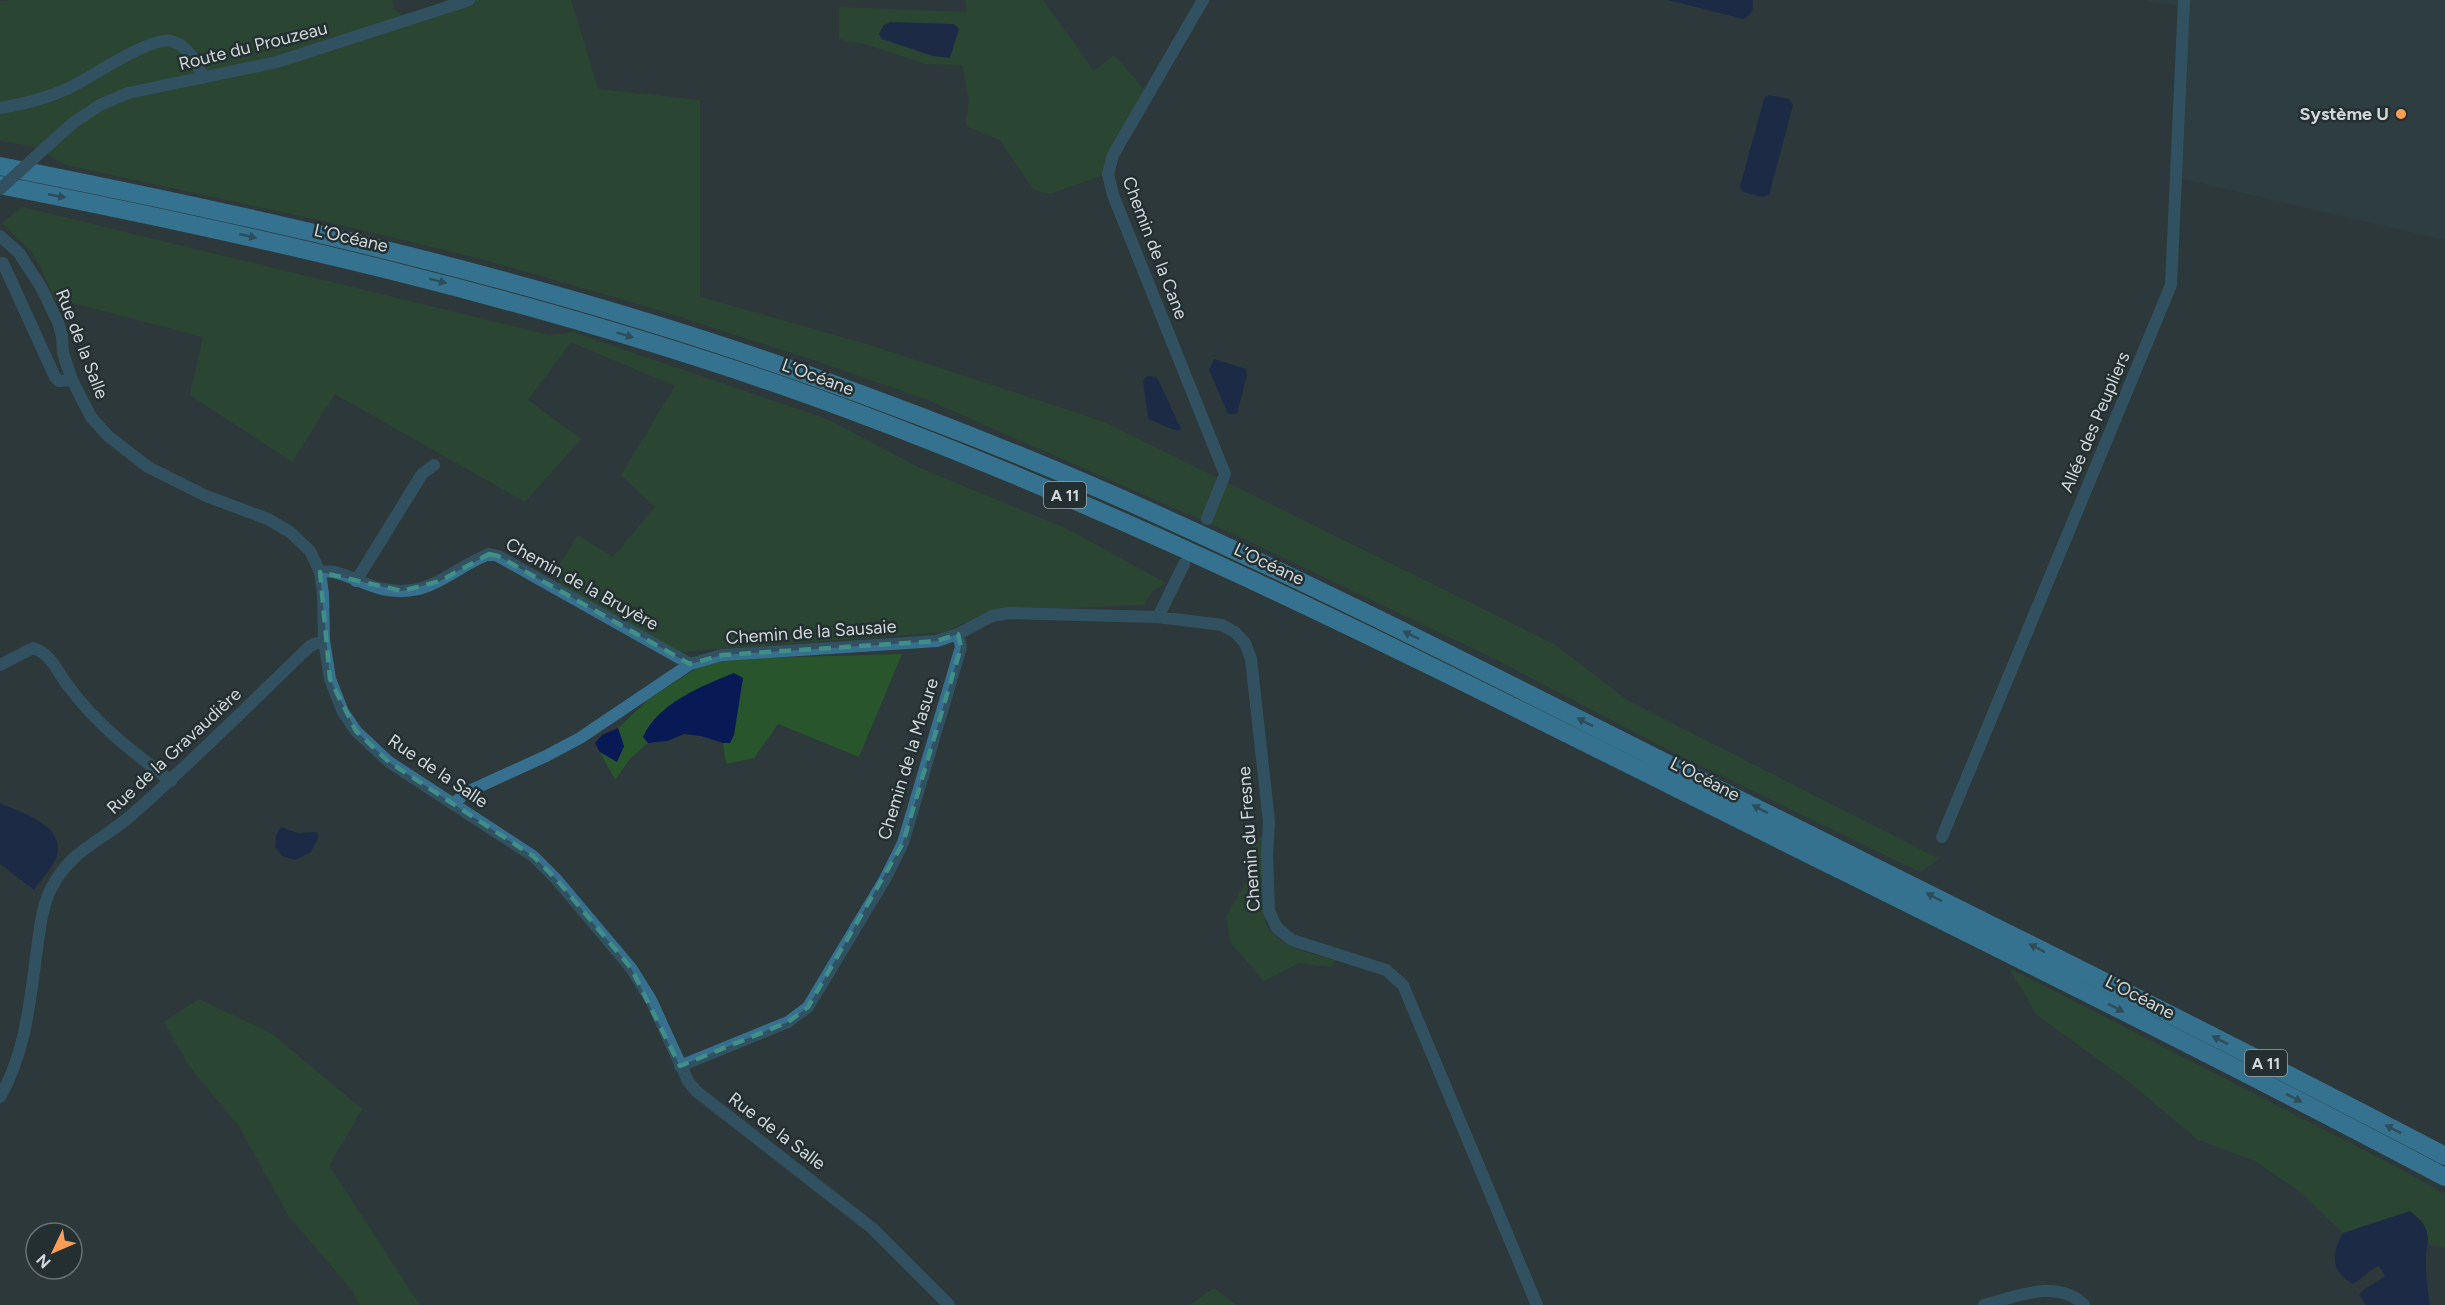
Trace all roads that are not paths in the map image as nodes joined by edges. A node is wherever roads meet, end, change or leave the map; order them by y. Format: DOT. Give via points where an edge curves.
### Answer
graph roads {
  1 [pos="469,0"];
  2 [pos="1203,0"];
  3 [pos="2184,0"];
  4 [pos="203,78"];
  5 [pos="0,108"];
  6 [pos="0,166"];
  7 [pos="0,187"];
  8 [pos="0,236"];
  9 [pos="3,263"];
  10 [pos="72,380"];
  11 [pos="434,465"];
  12 [pos="1207,519"];
  13 [pos="1184,564"];
  14 [pos="320,572"];
  15 [pos="356,581"];
  16 [pos="1158,618"];
  17 [pos="958,634"];
  18 [pos="324,640"];
  19 [pos="690,664"];
  20 [pos="0,665"];
  21 [pos="171,781"];
  22 [pos="454,804"];
  23 [pos="1942,837"];
  24 [pos="680,1066"];
  25 [pos="0,1097"];
  26 [pos="2445,1156"];
  27 [pos="2445,1177"];
  28 [pos="949,1305"];
  29 [pos="1537,1305"];
  30 [pos="1984,1305"];
  31 [pos="2084,1305"];
  1 -- 4 [label="street, Route du Prouzeau" via="277,62"];
  2 -- 12 [label="street, Chemin de la Cane" via="1113,155 1108,174 1225,474"];
  3 -- 23 [label="street, Allée des Peupliers" via="2171,285"];
  4 -- 5 [label="street" via="192,56 169,40 153,43 30,104"];
  4 -- 7 [label="street, Route du Prouzeau, bridge" via="128,93 100,105 73,123"];
  26 -- 6 [label="highway, L’Océane / A 11, one-way" via="1388,624 1178,524 1011,453 805,374 513,282 315,231"];
  7 -- 27 [label="highway, L’Océane / A 11, one-way" via="278,242 505,299 736,370 983,461 1178,545 1388,644 2119,1009"];
  8 -- 10 [label="street, Rue de la Salle" via="19,253 41,287 58,322"];
  9 -- 10 [label="street" via="55,377 59,381"];
  10 -- 14 [label="street, Rue de la Salle" via="91,417 128,453 175,482 268,519 290,532 310,551"];
  11 -- 15 [label="street" via="422,474"];
  13 -- 16 [label="street"];
  14 -- 15 [label="street, Chemin de la Bruyère" via="333,572"];
  14 -- 18 [label="street, Rue de la Salle"];
  15 -- 19 [label="street, Chemin de la Bruyère" via="382,589 420,588 489,554 498,556"];
  16 -- 17 [label="street" via="1009,613 992,616"];
  16 -- 29 [label="street, Chemin du Fresne" via="1222,625 1245,643 1251,659 1269,822 1269,912 1276,928 1292,940 1386,970 1403,985"];
  17 -- 19 [label="street, Chemin de la Sausaie" via="937,641 722,655"];
  17 -- 24 [label="street, Chemin de la Masure" via="961,647 903,843 807,1006 788,1022"];
  18 -- 21 [label="street, Rue de la Gravaudière" via="310,646"];
  18 -- 22 [label="street, Rue de la Salle" via="333,692 356,731 389,762"];
  19 -- 22 [label="street, Chemin de la Sausaie" via="580,738 465,793"];
  20 -- 21 [label="street" via="33,648 43,651 69,688 113,736"];
  21 -- 25 [label="street, Rue de la Gravaudière" via="116,830 83,848 51,888 43,912 23,1045"];
  22 -- 24 [label="street, Rue de la Salle" via="532,856 557,880 631,968 651,1000"];
  24 -- 28 [label="street, Rue de la Salle" via="696,1091 873,1228"];
  30 -- 31 [label="street" via="2051,1291 2066,1293"];
}
